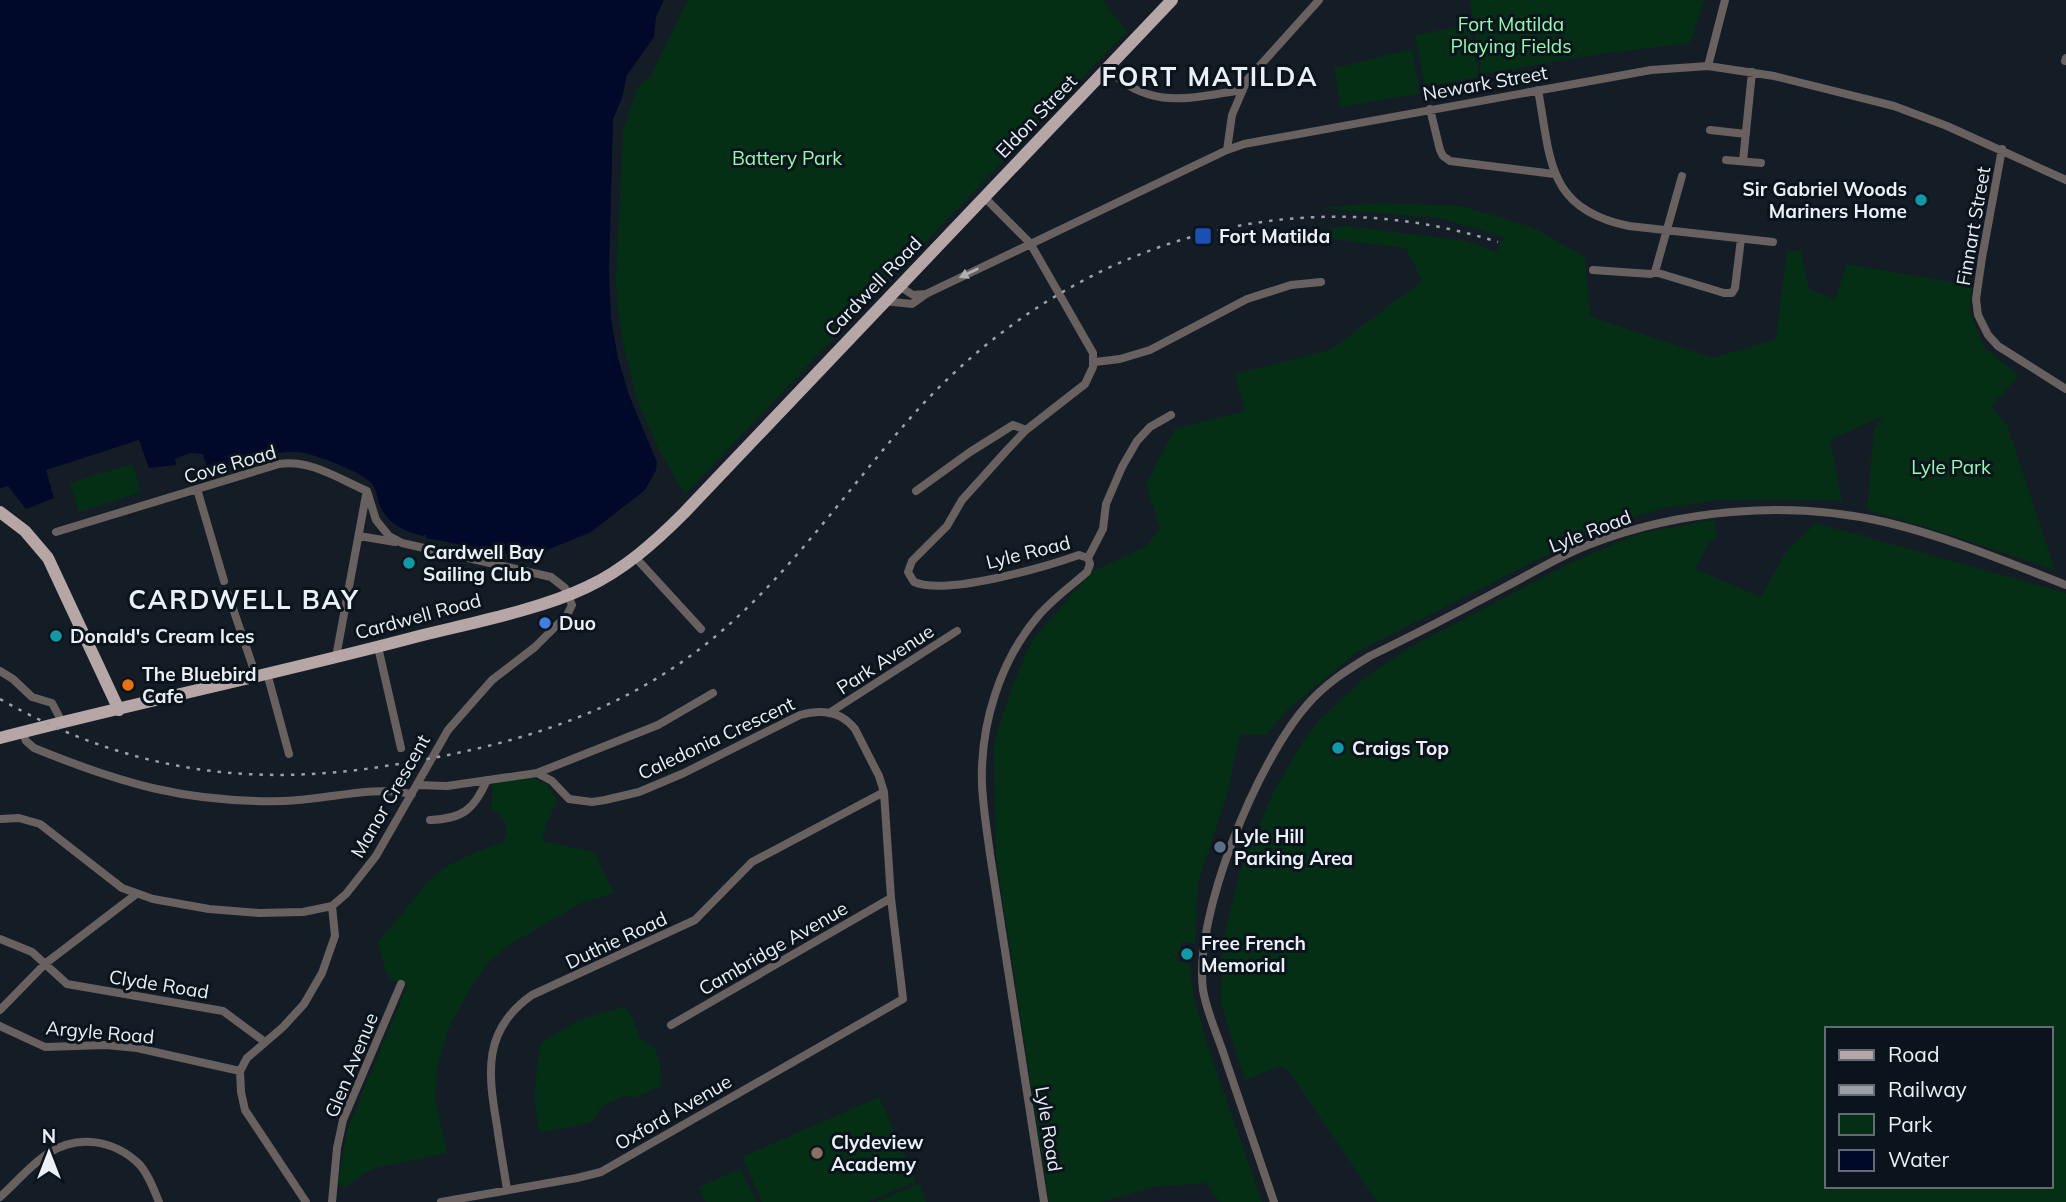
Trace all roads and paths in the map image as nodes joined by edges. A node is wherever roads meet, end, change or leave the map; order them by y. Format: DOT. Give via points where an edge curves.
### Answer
graph roads {
  1 [pos="1172,0"];
  2 [pos="1319,0"];
  3 [pos="1725,0"];
  4 [pos="1707,66"];
  5 [pos="1107,68"];
  6 [pos="1752,72"];
  7 [pos="1242,90"];
  8 [pos="1538,90"];
  9 [pos="1430,110"];
  10 [pos="1710,130"];
  11 [pos="1746,134"];
  12 [pos="2002,149"];
  13 [pos="1227,150"];
  14 [pos="1726,160"];
  15 [pos="1743,161"];
  16 [pos="1761,163"];
  17 [pos="1554,174"];
  18 [pos="1682,176"];
  19 [pos="2066,180"];
  20 [pos="985,197"];
  21 [pos="1667,232"];
  22 [pos="1741,239"];
  23 [pos="1773,242"];
  24 [pos="1030,243"];
  25 [pos="1592,270"];
  26 [pos="1655,272"];
  27 [pos="1321,282"];
  28 [pos="899,286"];
  29 [pos="926,294"];
  30 [pos="884,301"];
  31 [pos="1095,362"];
  32 [pos="2066,389"];
  33 [pos="1171,415"];
  34 [pos="1026,430"];
  35 [pos="197,489"];
  36 [pos="367,491"];
  37 [pos="916,491"];
  38 [pos="0,512"];
  39 [pos="56,532"];
  40 [pos="359,536"];
  41 [pos="402,543"];
  42 [pos="635,557"];
  43 [pos="1088,558"];
  44 [pos="224,581"];
  45 [pos="2066,585"];
  46 [pos="228,594"];
  47 [pos="570,594"];
  48 [pos="701,629"];
  49 [pos="957,631"];
  50 [pos="378,647"];
  51 [pos="336,657"];
  52 [pos="0,671"];
  53 [pos="262,675"];
  54 [pos="713,693"];
  55 [pos="119,710"];
  56 [pos="829,713"];
  57 [pos="60,723"];
  58 [pos="23,732"];
  59 [pos="0,738"];
  60 [pos="401,748"];
  61 [pos="289,754"];
  62 [pos="537,773"];
  63 [pos="487,780"];
  64 [pos="419,781"];
  65 [pos="884,792"];
  66 [pos="412,794"];
  67 [pos="0,819"];
  68 [pos="430,820"];
  69 [pos="135,895"];
  70 [pos="891,898"];
  71 [pos="332,906"];
  72 [pos="0,939"];
  73 [pos="46,963"];
  74 [pos="401,984"];
  75 [pos="0,1010"];
  76 [pos="671,1025"];
  77 [pos="0,1026"];
  78 [pos="265,1042"];
  79 [pos="240,1071"];
  80 [pos="507,1190"];
  81 [pos="0,1196"];
  82 [pos="159,1202"];
  83 [pos="306,1202"];
  84 [pos="332,1202"];
  85 [pos="441,1202"];
  86 [pos="1044,1202"];
  87 [pos="1275,1202"];
  1 -- 5 [label="main road, Eldon Street"];
  2 -- 7 [label="street" via="1255,69"];
  3 -- 4 [label="street"];
  4 -- 6 [label="street, Newark Street"];
  4 -- 8 [label="street, Newark Street" via="1651,70"];
  5 -- 7 [label="street" via="1129,87 1167,99"];
  5 -- 20 [label="main road, Eldon Street"];
  6 -- 11 [label="street"];
  6 -- 12 [label="street, Newark Street" via="1894,106"];
  7 -- 13 [label="street" via="1232,115"];
  8 -- 9 [label="street, Newark Street"];
  8 -- 17 [label="street"];
  9 -- 13 [label="street, Newark Street"];
  9 -- 17 [label="street" via="1440,150 1450,161"];
  10 -- 11 [label="street"];
  11 -- 15 [label="street"];
  12 -- 19 [label="street, Newark Street"];
  12 -- 32 [label="street, Finnart Street" via="1976,299 1978,315 1998,346"];
  13 -- 24 [label="street, Newark Street"];
  14 -- 15 [label="street"];
  15 -- 16 [label="street"];
  17 -- 21 [label="street" via="1567,196 1597,216"];
  18 -- 21 [label="street"];
  20 -- 24 [label="street"];
  20 -- 28 [label="main road, Cardwell Road"];
  21 -- 22 [label="street"];
  21 -- 26 [label="street"];
  22 -- 23 [label="street"];
  22 -- 26 [label="street" via="1732,293"];
  24 -- 29 [label="street, Newark Street, one-way"];
  24 -- 31 [label="street"];
  25 -- 26 [label="street"];
  27 -- 31 [label="street" via="1291,285 1247,299 1150,350"];
  28 -- 29 [label="street" via="913,295"];
  28 -- 30 [label="main road, Cardwell Road"];
  29 -- 30 [label="street, Newark Street" via="912,304"];
  30 -- 42 [label="main road, Cardwell Road" via="684,513"];
  31 -- 34 [label="street, Lyle Road" via="1085,384"];
  33 -- 43 [label="street" via="1150,427 1132,450 1106,504 1103,529"];
  34 -- 37 [label="street" via="1013,425"];
  34 -- 43 [label="street, Lyle Road" via="912,561 910,577 934,586 993,579 1079,555"];
  35 -- 36 [label="street, Cove Road" via="288,463 317,468"];
  35 -- 39 [label="street, Cove Road"];
  35 -- 44 [label="street"];
  36 -- 40 [label="street"];
  36 -- 41 [label="street" via="376,520"];
  38 -- 55 [label="main road" via="25,531 48,558"];
  40 -- 41 [label="street"];
  40 -- 51 [label="street"];
  41 -- 47 [label="street" via="545,575"];
  42 -- 47 [label="main road, Cardwell Road" via="602,580"];
  42 -- 48 [label="street"];
  43 -- 86 [label="street, Lyle Road" via="1087,572 1041,611 1005,670 993,703 983,765 990,854"];
  45 -- 87 [label="street, Lyle Road" via="1941,538 1884,522 1831,513 1724,513 1662,523 1586,545 1343,672 1295,720 1241,819 1221,877 1202,960 1206,1000"];
  46 -- 53 [label="street"];
  47 -- 50 [label="main road, Cardwell Road"];
  47 -- 64 [label="street, Manor Crescent" via="572,605 567,615 459,715"];
  49 -- 56 [label="street, Park Avenue"];
  50 -- 51 [label="main road, Cardwell Road"];
  50 -- 60 [label="street"];
  51 -- 53 [label="main road, Cardwell Road"];
  52 -- 57 [label="street" via="32,697 52,703"];
  53 -- 55 [label="main road, Cardwell Road"];
  53 -- 61 [label="street"];
  54 -- 62 [label="street" via="657,725"];
  55 -- 57 [label="main road, Cardwell Road"];
  56 -- 62 [label="street, Caledonia Crescent" via="800,715 684,773 616,798 569,799"];
  56 -- 65 [label="street" via="845,718 855,729"];
  57 -- 58 [label="main road, Cardwell Road"];
  58 -- 59 [label="main road, Cardwell Road"];
  58 -- 66 [label="street" via="29,745 58,758 169,793 254,801 387,790"];
  62 -- 63 [label="street"];
  63 -- 64 [label="street" via="446,786"];
  63 -- 68 [label="street" via="473,806 461,815"];
  64 -- 66 [label="street, Manor Crescent"];
  65 -- 70 [label="street"];
  65 -- 80 [label="street, Duthie Road" via="752,862 695,920 531,995 512,1011 495,1040 490,1068"];
  66 -- 71 [label="street, Manor Crescent" via="376,856"];
  67 -- 69 [label="street" via="40,824"];
  69 -- 71 [label="street" via="231,912 303,912"];
  69 -- 73 [label="street"];
  70 -- 76 [label="street, Cambridge Avenue"];
  70 -- 80 [label="street, Oxford Avenue" via="903,999 601,1172"];
  71 -- 78 [label="street" via="335,936 322,973 304,1004"];
  72 -- 73 [label="street, Clyde Road"];
  73 -- 75 [label="street"];
  73 -- 78 [label="street, Clyde Road" via="67,984 223,1011"];
  74 -- 84 [label="street, Glen Avenue" via="343,1120"];
  77 -- 79 [label="street, Argyle Road" via="45,1046 136,1048"];
  78 -- 79 [label="street"];
  79 -- 83 [label="street" via="245,1110"];
  80 -- 85 [label="street, Oxford Avenue"];
  81 -- 82 [label="street" via="48,1153 92,1140 117,1148 140,1164"];
}
